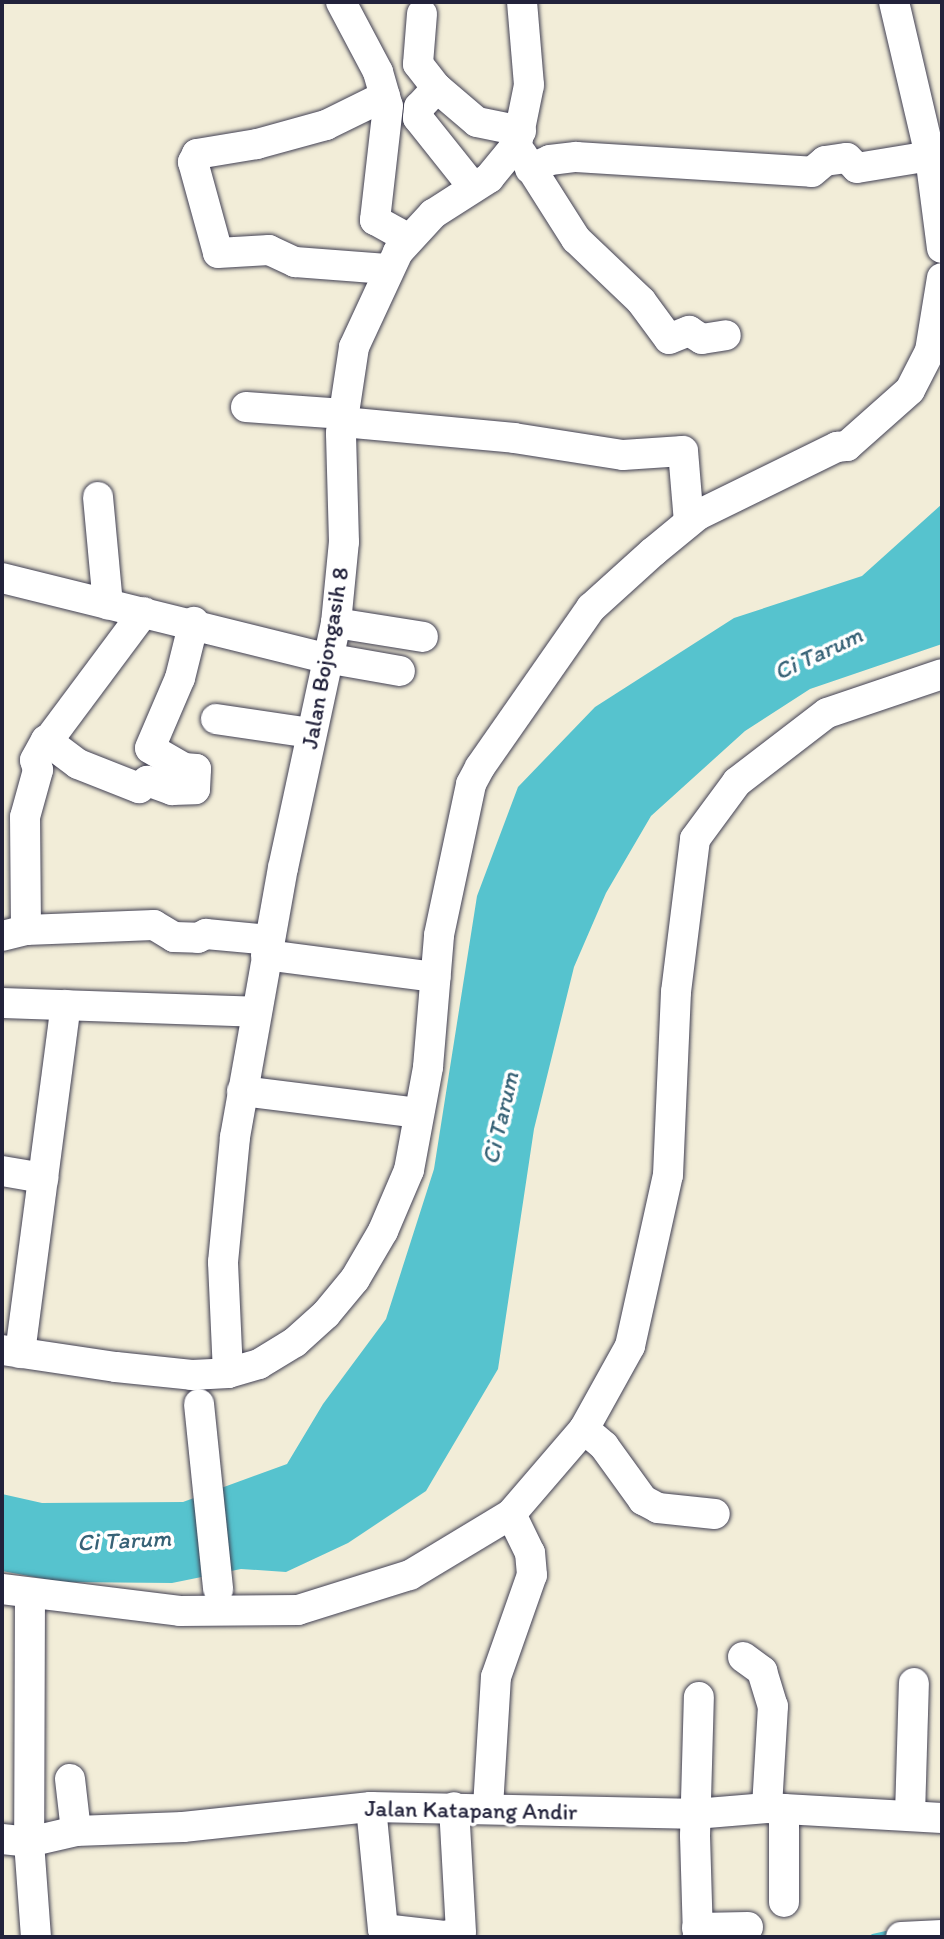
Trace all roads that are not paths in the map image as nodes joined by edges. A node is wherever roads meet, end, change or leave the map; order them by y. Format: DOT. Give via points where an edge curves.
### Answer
graph roads {
  1 [pos="341,2"];
  2 [pos="522,2"];
  3 [pos="894,2"];
  4 [pos="422,14"];
  5 [pos="418,64"];
  6 [pos="382,84"];
  7 [pos="437,88"];
  8 [pos="523,148"];
  9 [pos="930,156"];
  10 [pos="473,187"];
  11 [pos="408,239"];
  12 [pos="942,248"];
  13 [pos="387,269"];
  14 [pos="942,278"];
  15 [pos="726,335"];
  16 [pos="246,407"];
  17 [pos="343,418"];
  18 [pos="98,497"];
  19 [pos="689,522"];
  20 [pos="2,578"];
  21 [pos="108,605"];
  22 [pos="144,612"];
  23 [pos="194,622"];
  24 [pos="336,623"];
  25 [pos="423,637"];
  26 [pos="326,658"];
  27 [pos="400,671"];
  28 [pos="942,674"];
  29 [pos="216,719"];
  30 [pos="312,733"];
  31 [pos="47,742"];
  32 [pos="14,933"];
  33 [pos="268,947"];
  34 [pos="436,977"];
  35 [pos="2,1003"];
  36 [pos="66,1005"];
  37 [pos="255,1012"];
  38 [pos="242,1091"];
  39 [pos="419,1113"];
  40 [pos="2,1171"];
  41 [pos="43,1178"];
  42 [pos="11,1352"];
  43 [pos="160,1372"];
  44 [pos="232,1372"];
  45 [pos="199,1404"];
  46 [pos="584,1429"];
  47 [pos="511,1514"];
  48 [pos="715,1514"];
  49 [pos="218,1589"];
  50 [pos="16,1591"];
  51 [pos="180,1611"];
  52 [pos="259,1611"];
  53 [pos="743,1657"];
  54 [pos="914,1683"];
  55 [pos="699,1696"];
  56 [pos="71,1779"];
  57 [pos="371,1807"];
  58 [pos="454,1807"];
  59 [pos="488,1807"];
  60 [pos="775,1808"];
  61 [pos="695,1814"];
  62 [pos="910,1815"];
  63 [pos="942,1818"];
  64 [pos="76,1831"];
  65 [pos="16,1840"];
  66 [pos="784,1902"];
  67 [pos="748,1927"];
  68 [pos="698,1932"];
  69 [pos="936,1936"];
  70 [pos="36,1937"];
  71 [pos="901,1937"];
  1 -- 6 [label="street"];
  2 -- 8 [label="street, Jalan Bojongasih 8" via="529,85"];
  3 -- 9 [label="street"];
  4 -- 5 [label="street"];
  5 -- 6 [label="street"];
  5 -- 7 [label="street"];
  6 -- 11 [label="street" via="389,130 375,220"];
  6 -- 13 [label="street" via="326,125 197,154 193,162 218,253 269,250 295,262"];
  7 -- 8 [label="street" via="477,122"];
  7 -- 10 [label="street" via="419,107 418,118"];
  8 -- 9 [label="street" via="550,160 576,157 812,172 825,160 847,158 857,168"];
  8 -- 10 [label="street, Jalan Bojongasih 8"];
  8 -- 15 [label="street" via="576,239 640,301 669,339 689,331 702,339"];
  9 -- 12 [label="street"];
  10 -- 11 [label="street, Jalan Bojongasih 8" via="433,214"];
  11 -- 13 [label="street, Jalan Bojongasih 8"];
  13 -- 17 [label="street, Jalan Bojongasih 8" via="354,347"];
  14 -- 19 [label="street" via="930,351 910,390 891,409 847,446 745,490"];
  16 -- 17 [label="street"];
  17 -- 19 [label="street" via="624,455 683,451"];
  17 -- 24 [label="street, Jalan Bojongasih 8" via="339,490 344,542"];
  18 -- 21 [label="street"];
  19 -- 34 [label="street" via="591,608 480,766 471,784 439,935"];
  20 -- 21 [label="street"];
  21 -- 22 [label="street"];
  22 -- 23 [label="street"];
  22 -- 31 [label="street"];
  23 -- 26 [label="street"];
  23 -- 31 [label="street" via="180,678 150,748 177,765 196,769 194,791 147,780 139,788 78,764"];
  24 -- 25 [label="street"];
  24 -- 26 [label="street, Jalan Bojongasih 8"];
  26 -- 27 [label="street"];
  26 -- 30 [label="street, Jalan Bojongasih 8"];
  28 -- 46 [label="street" via="827,713 737,782 695,839 676,992 666,1185 630,1346"];
  29 -- 30 [label="street"];
  30 -- 33 [label="street, Jalan Bojongasih 8"];
  31 -- 32 [label="street" via="35,760 38,770 25,817"];
  32 -- 33 [label="street" via="155,925 174,937 205,934"];
  33 -- 34 [label="street"];
  33 -- 37 [label="street, Jalan Bojongasih 8"];
  34 -- 39 [label="street"];
  35 -- 36 [label="street"];
  36 -- 37 [label="street"];
  36 -- 41 [label="street"];
  37 -- 38 [label="street, Jalan Bojongasih 8"];
  38 -- 39 [label="street"];
  38 -- 44 [label="street, Jalan Bojongasih 8" via="223,1262"];
  39 -- 44 [label="street" via="409,1170 383,1231 355,1279 295,1342 259,1364"];
  40 -- 41 [label="street"];
  41 -- 42 [label="street"];
  42 -- 43 [label="street"];
  43 -- 44 [label="street"];
  43 -- 45 [label="street"];
  44 -- 45 [label="street" via="222,1388"];
  45 -- 49 [label="street"];
  46 -- 47 [label="street"];
  46 -- 48 [label="street" via="604,1446 643,1500 658,1508"];
  47 -- 52 [label="street" via="384,1586 298,1610"];
  47 -- 59 [label="street" via="530,1553 532,1575 496,1677"];
  49 -- 51 [label="street"];
  49 -- 52 [label="street" via="232,1592"];
  50 -- 51 [label="street" via="145,1603"];
  50 -- 65 [label="street"];
  51 -- 52 [label="street"];
  53 -- 60 [label="street" via="762,1671 773,1706"];
  54 -- 62 [label="street"];
  55 -- 61 [label="street"];
  56 -- 64 [label="street"];
  57 -- 58 [label="street, Jalan Katapang Andir"];
  57 -- 58 [label="street" via="383,1929 445,1936 461,1933"];
  57 -- 64 [label="street, Jalan Katapang Andir" via="183,1827"];
  58 -- 59 [label="street, Jalan Katapang Andir"];
  59 -- 61 [label="street, Jalan Katapang Andir"];
  60 -- 61 [label="street, Jalan Katapang Andir"];
  60 -- 62 [label="street, Jalan Katapang Andir"];
  60 -- 66 [label="street"];
  61 -- 68 [label="street"];
  62 -- 63 [label="street, Jalan Katapang Andir"];
  64 -- 65 [label="street, Jalan Katapang Andir"];
  65 -- 70 [label="street"];
  67 -- 68 [label="street"];
  69 -- 71 [label="street"];
}
